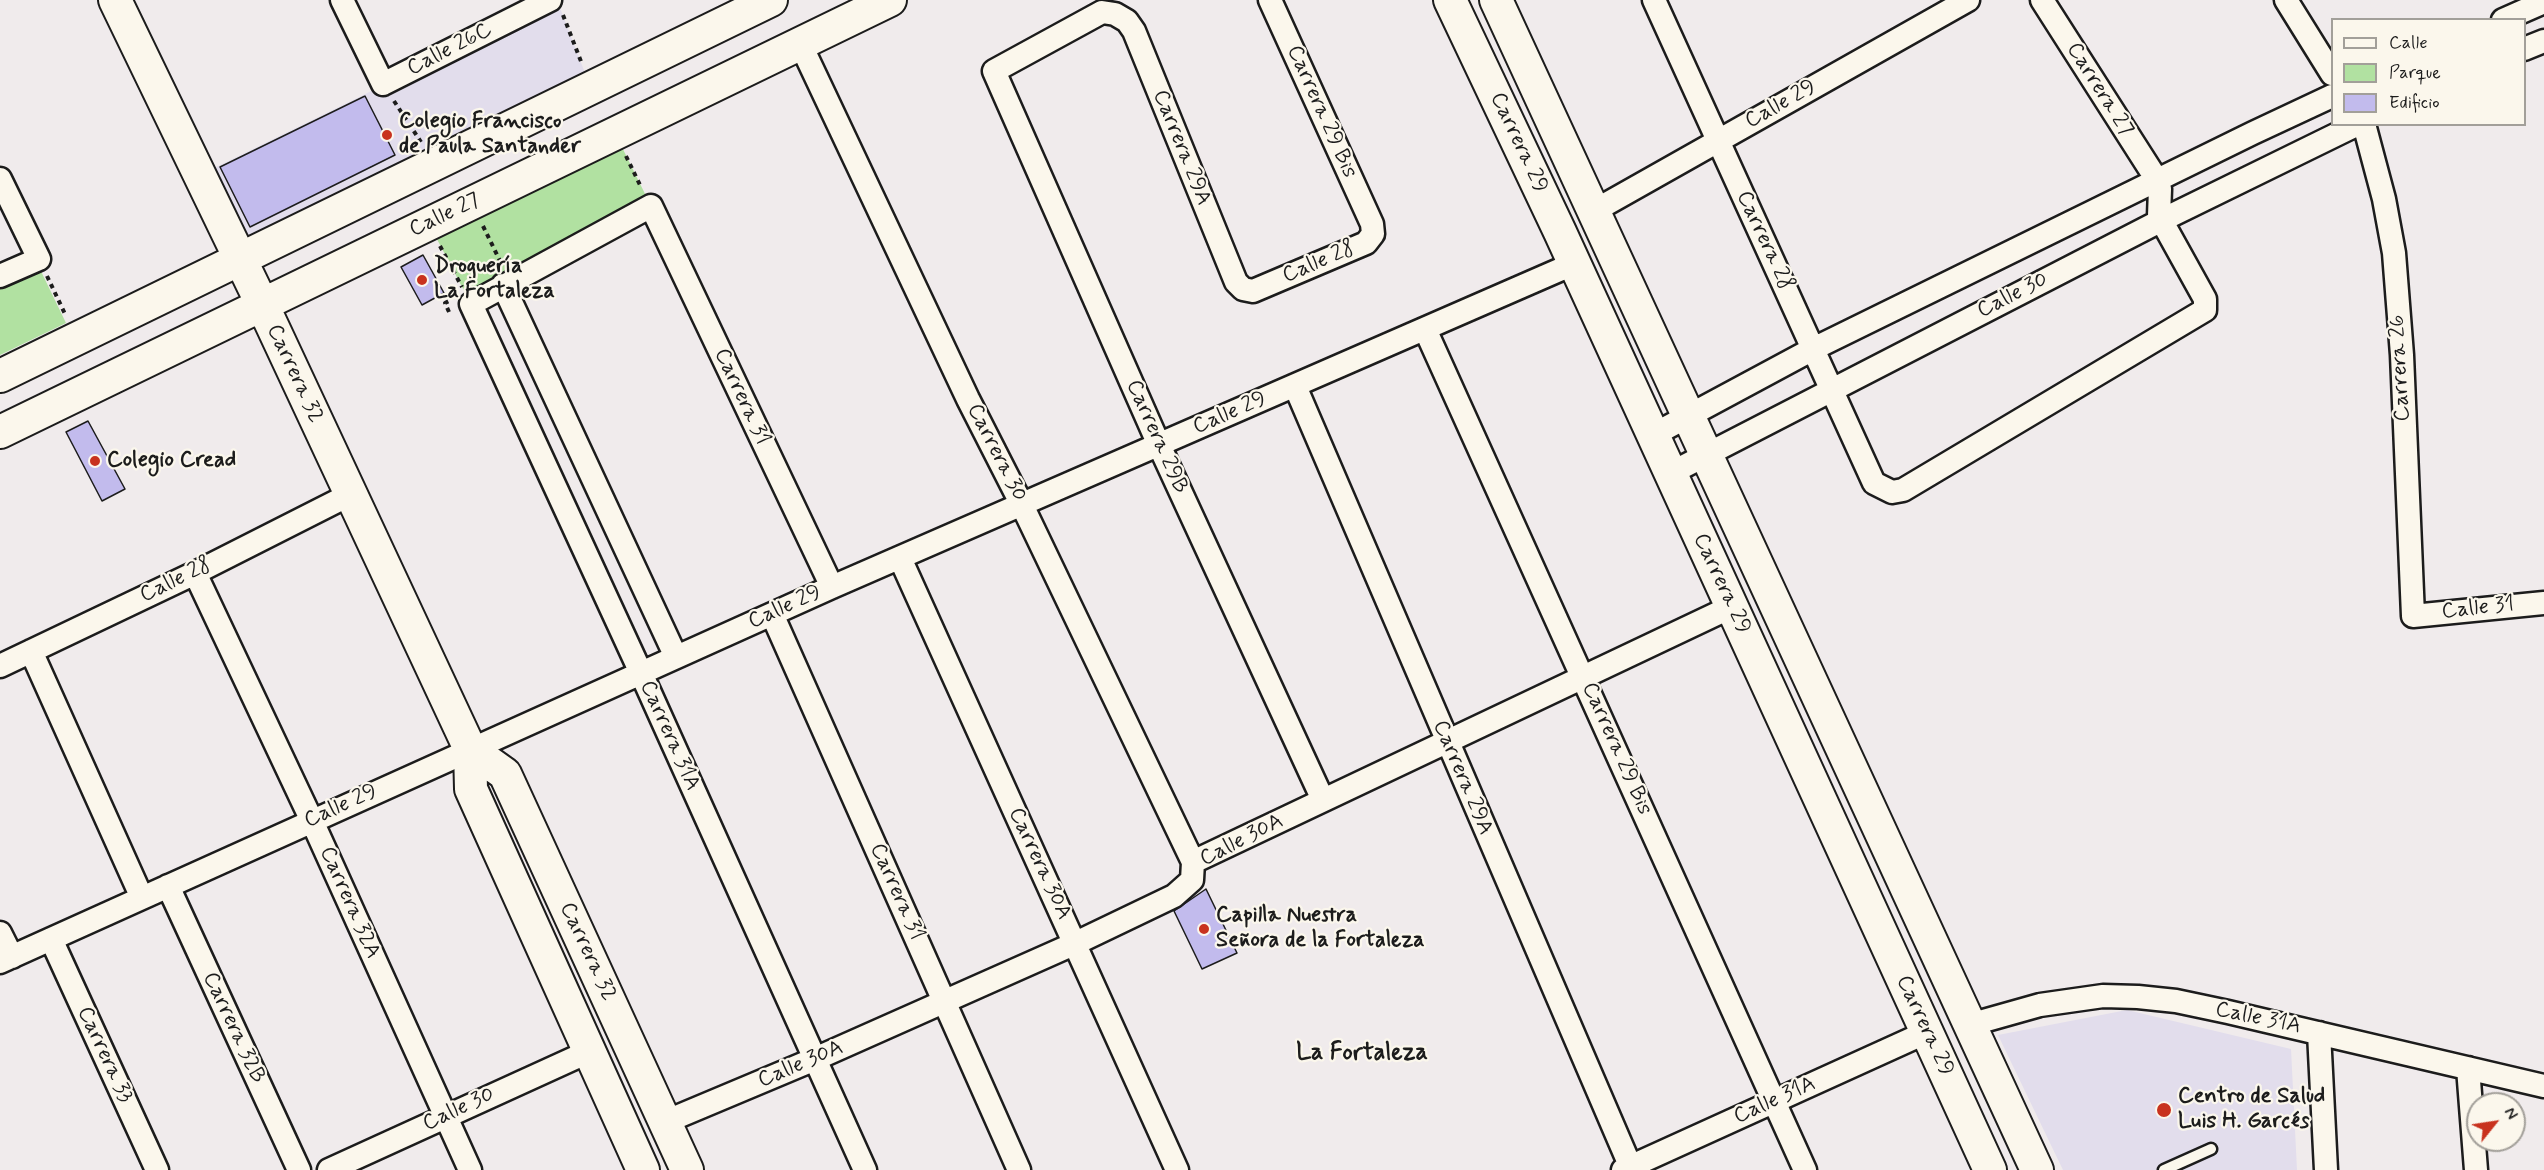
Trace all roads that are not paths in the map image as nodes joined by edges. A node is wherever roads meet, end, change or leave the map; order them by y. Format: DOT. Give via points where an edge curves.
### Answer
graph roads {
  1 [pos="115,0"];
  2 [pos="342,0"];
  3 [pos="771,0"];
  4 [pos="890,0"];
  5 [pos="1270,0"];
  6 [pos="1450,0"];
  7 [pos="1496,0"];
  8 [pos="1654,0"];
  9 [pos="1968,0"];
  10 [pos="2042,0"];
  11 [pos="2286,0"];
  12 [pos="2544,2"];
  13 [pos="556,5"];
  14 [pos="2512,10"];
  15 [pos="1102,12"];
  16 [pos="800,43"];
  17 [pos="2331,72"];
  18 [pos="2331,96"];
  19 [pos="2354,126"];
  20 [pos="2365,126"];
  21 [pos="1718,140"];
  22 [pos="0,179"];
  23 [pos="2157,180"];
  24 [pos="1594,212"];
  25 [pos="2162,220"];
  26 [pos="1372,224"];
  27 [pos="240,259"];
  28 [pos="1574,264"];
  29 [pos="0,276"];
  30 [pos="507,283"];
  31 [pos="1252,291"];
  32 [pos="262,304"];
  33 [pos="1425,329"];
  34 [pos="1813,349"];
  35 [pos="0,376"];
  36 [pos="1295,386"];
  37 [pos="1832,389"];
  38 [pos="1688,416"];
  39 [pos="0,432"];
  40 [pos="1653,435"];
  41 [pos="1159,445"];
  42 [pos="1706,454"];
  43 [pos="1671,473"];
  44 [pos="351,494"];
  45 [pos="1022,505"];
  46 [pos="900,558"];
  47 [pos="195,573"];
  48 [pos="832,587"];
  49 [pos="2544,603"];
  50 [pos="1731,607"];
  51 [pos="772,614"];
  52 [pos="2412,616"];
  53 [pos="31,651"];
  54 [pos="676,657"];
  55 [pos="0,666"];
  56 [pos="641,673"];
  57 [pos="1584,677"];
  58 [pos="1446,742"];
  59 [pos="470,749"];
  60 [pos="1323,800"];
  61 [pos="312,821"];
  62 [pos="1193,862"];
  63 [pos="168,886"];
  64 [pos="142,898"];
  65 [pos="0,933"];
  66 [pos="51,939"];
  67 [pos="1076,943"];
  68 [pos="6,959"];
  69 [pos="944,1002"];
  70 [pos="1969,1024"];
  71 [pos="1927,1032"];
  72 [pos="2319,1033"];
  73 [pos="590,1051"];
  74 [pos="815,1059"];
  75 [pos="2468,1068"];
  76 [pos="2544,1086"];
  77 [pos="1774,1102"];
  78 [pos="446,1116"];
  79 [pos="665,1122"];
  80 [pos="2211,1149"];
  81 [pos="1628,1169"];
  82 [pos="157,1170"];
  83 [pos="299,1170"];
  84 [pos="329,1170"];
  85 [pos="470,1170"];
  86 [pos="643,1170"];
  87 [pos="687,1170"];
  88 [pos="864,1170"];
  89 [pos="1019,1170"];
  90 [pos="1177,1170"];
  91 [pos="1804,1170"];
  92 [pos="1990,1170"];
  93 [pos="2037,1170"];
  94 [pos="2164,1170"];
  95 [pos="2326,1170"];
  96 [pos="2476,1170"];
  1 -- 27 [label="street, Carrera 32"];
  2 -- 13 [label="street, Calle 26C" via="383,84"];
  3 -- 27 [label="street"];
  4 -- 16 [label="street, Calle 27"];
  5 -- 26 [label="street, Carrera 29 Bis"];
  6 -- 28 [label="street, Carrera 29"];
  7 -- 24 [label="street, Carrera 29"];
  8 -- 21 [label="street, Carrera 28"];
  9 -- 21 [label="street, Calle 29"];
  10 -- 23 [label="street, Carrera 27"];
  11 -- 17 [label="street"];
  12 -- 14 [label="street"];
  15 -- 31 [label="street, Carrera 29A" via="1121,18 1134,31 1236,282 1243,290"];
  15 -- 41 [label="street, Carrera 29B" via="994,71"];
  16 -- 32 [label="street, Calle 27"];
  16 -- 45 [label="street, Carrera 30"];
  18 -- 23 [label="street, Calle 30"];
  19 -- 25 [label="street, Calle 30"];
  20 -- 52 [label="street, Carrera 26" via="2394,253"];
  21 -- 24 [label="street, Calle 29"];
  21 -- 34 [label="street, Carrera 28"];
  22 -- 29 [label="street" via="39,260"];
  23 -- 25 [label="street"];
  23 -- 34 [label="street, Calle 30"];
  24 -- 38 [label="street, Carrera 29"];
  25 -- 37 [label="street, Calle 30"];
  25 -- 37 [label="street, Carrera 28" via="2205,299 2205,310 1903,490 1892,492 1874,483"];
  26 -- 31 [label="street, Calle 28" via="1373,234 1366,243"];
  27 -- 32 [label="street, Carrera 32"];
  27 -- 35 [label="street"];
  28 -- 33 [label="street, Calle 29"];
  28 -- 40 [label="street, Carrera 29"];
  30 -- 48 [label="street, Carrera 31" via="651,206"];
  30 -- 54 [label="street, Carrera 31A"];
  30 -- 56 [label="street, Carrera 31A" via="468,298"];
  32 -- 39 [label="street, Calle 27"];
  32 -- 44 [label="street, Carrera 32"];
  33 -- 36 [label="street, Calle 29"];
  33 -- 57 [label="street, Carrera 29 Bis"];
  34 -- 37 [label="street, Carrera 28"];
  34 -- 38 [label="street, Calle 30"];
  36 -- 41 [label="street, Calle 29"];
  36 -- 58 [label="street, Carrera 29A"];
  37 -- 42 [label="street, Calle 30"];
  38 -- 40 [label="street, Calle 30"];
  38 -- 42 [label="street, Carrera 29"];
  40 -- 43 [label="street, Carrera 29"];
  41 -- 45 [label="street, Calle 29"];
  41 -- 60 [label="street, Carrera 29B"];
  42 -- 43 [label="street, Calle 30"];
  42 -- 70 [label="street, Carrera 29"];
  43 -- 50 [label="street, Carrera 29"];
  44 -- 47 [label="street, Calle 28"];
  44 -- 59 [label="street, Carrera 32"];
  45 -- 46 [label="street, Calle 29"];
  45 -- 62 [label="street, Carrera 30"];
  46 -- 48 [label="street, Calle 29"];
  46 -- 67 [label="street, Carrera 30A"];
  47 -- 53 [label="street, Calle 28"];
  47 -- 61 [label="street, Carrera 32A"];
  48 -- 51 [label="street, Calle 29"];
  49 -- 52 [label="street, Calle 31"];
  50 -- 57 [label="street, Calle 30A"];
  50 -- 71 [label="street, Carrera 29"];
  51 -- 54 [label="street, Calle 29"];
  51 -- 69 [label="street, Carrera 31"];
  53 -- 55 [label="street, Calle 28"];
  53 -- 64 [label="street"];
  54 -- 56 [label="street, Calle 29"];
  56 -- 59 [label="street, Calle 29"];
  56 -- 74 [label="street, Carrera 31A"];
  57 -- 58 [label="street, Calle 30A"];
  57 -- 77 [label="street, Carrera 29 Bis"];
  58 -- 60 [label="street, Calle 30A"];
  58 -- 81 [label="street, Carrera 29A"];
  59 -- 61 [label="street, Calle 29"];
  59 -- 73 [label="street, Carrera 32" via="471,789"];
  59 -- 79 [label="street, Carrera 32" via="505,774"];
  60 -- 62 [label="street, Calle 30A"];
  61 -- 63 [label="street, Calle 29"];
  61 -- 78 [label="street, Carrera 32A"];
  62 -- 67 [label="street, Calle 30A" via="1192,880 1174,896"];
  63 -- 64 [label="street, Calle 29"];
  63 -- 83 [label="street, Carrera 32B"];
  64 -- 66 [label="street, Calle 29"];
  65 -- 68 [label="street"];
  66 -- 68 [label="street, Calle 29"];
  66 -- 82 [label="street, Carrera 33"];
  67 -- 69 [label="street, Calle 30A"];
  67 -- 90 [label="street, Carrera 30A"];
  69 -- 74 [label="street, Calle 30A"];
  69 -- 89 [label="street, Carrera 31"];
  70 -- 72 [label="street, Calle 31A" via="2040,1005 2103,996 2176,1001"];
  70 -- 93 [label="street, Carrera 29"];
  71 -- 77 [label="street, Calle 31A"];
  71 -- 92 [label="street, Carrera 29"];
  72 -- 75 [label="street, Calle 31A"];
  72 -- 95 [label="street"];
  73 -- 78 [label="street, Calle 30"];
  73 -- 86 [label="street, Carrera 32"];
  74 -- 79 [label="street, Calle 30A"];
  74 -- 88 [label="street, Carrera 31A"];
  75 -- 76 [label="street, Calle 31A"];
  75 -- 96 [label="street"];
  77 -- 81 [label="street, Calle 31A"];
  77 -- 91 [label="street, Carrera 29 Bis"];
  78 -- 84 [label="street, Calle 30"];
  78 -- 85 [label="street, Carrera 32A"];
  79 -- 87 [label="street, Carrera 32"];
  80 -- 94 [label="lane"];
}
